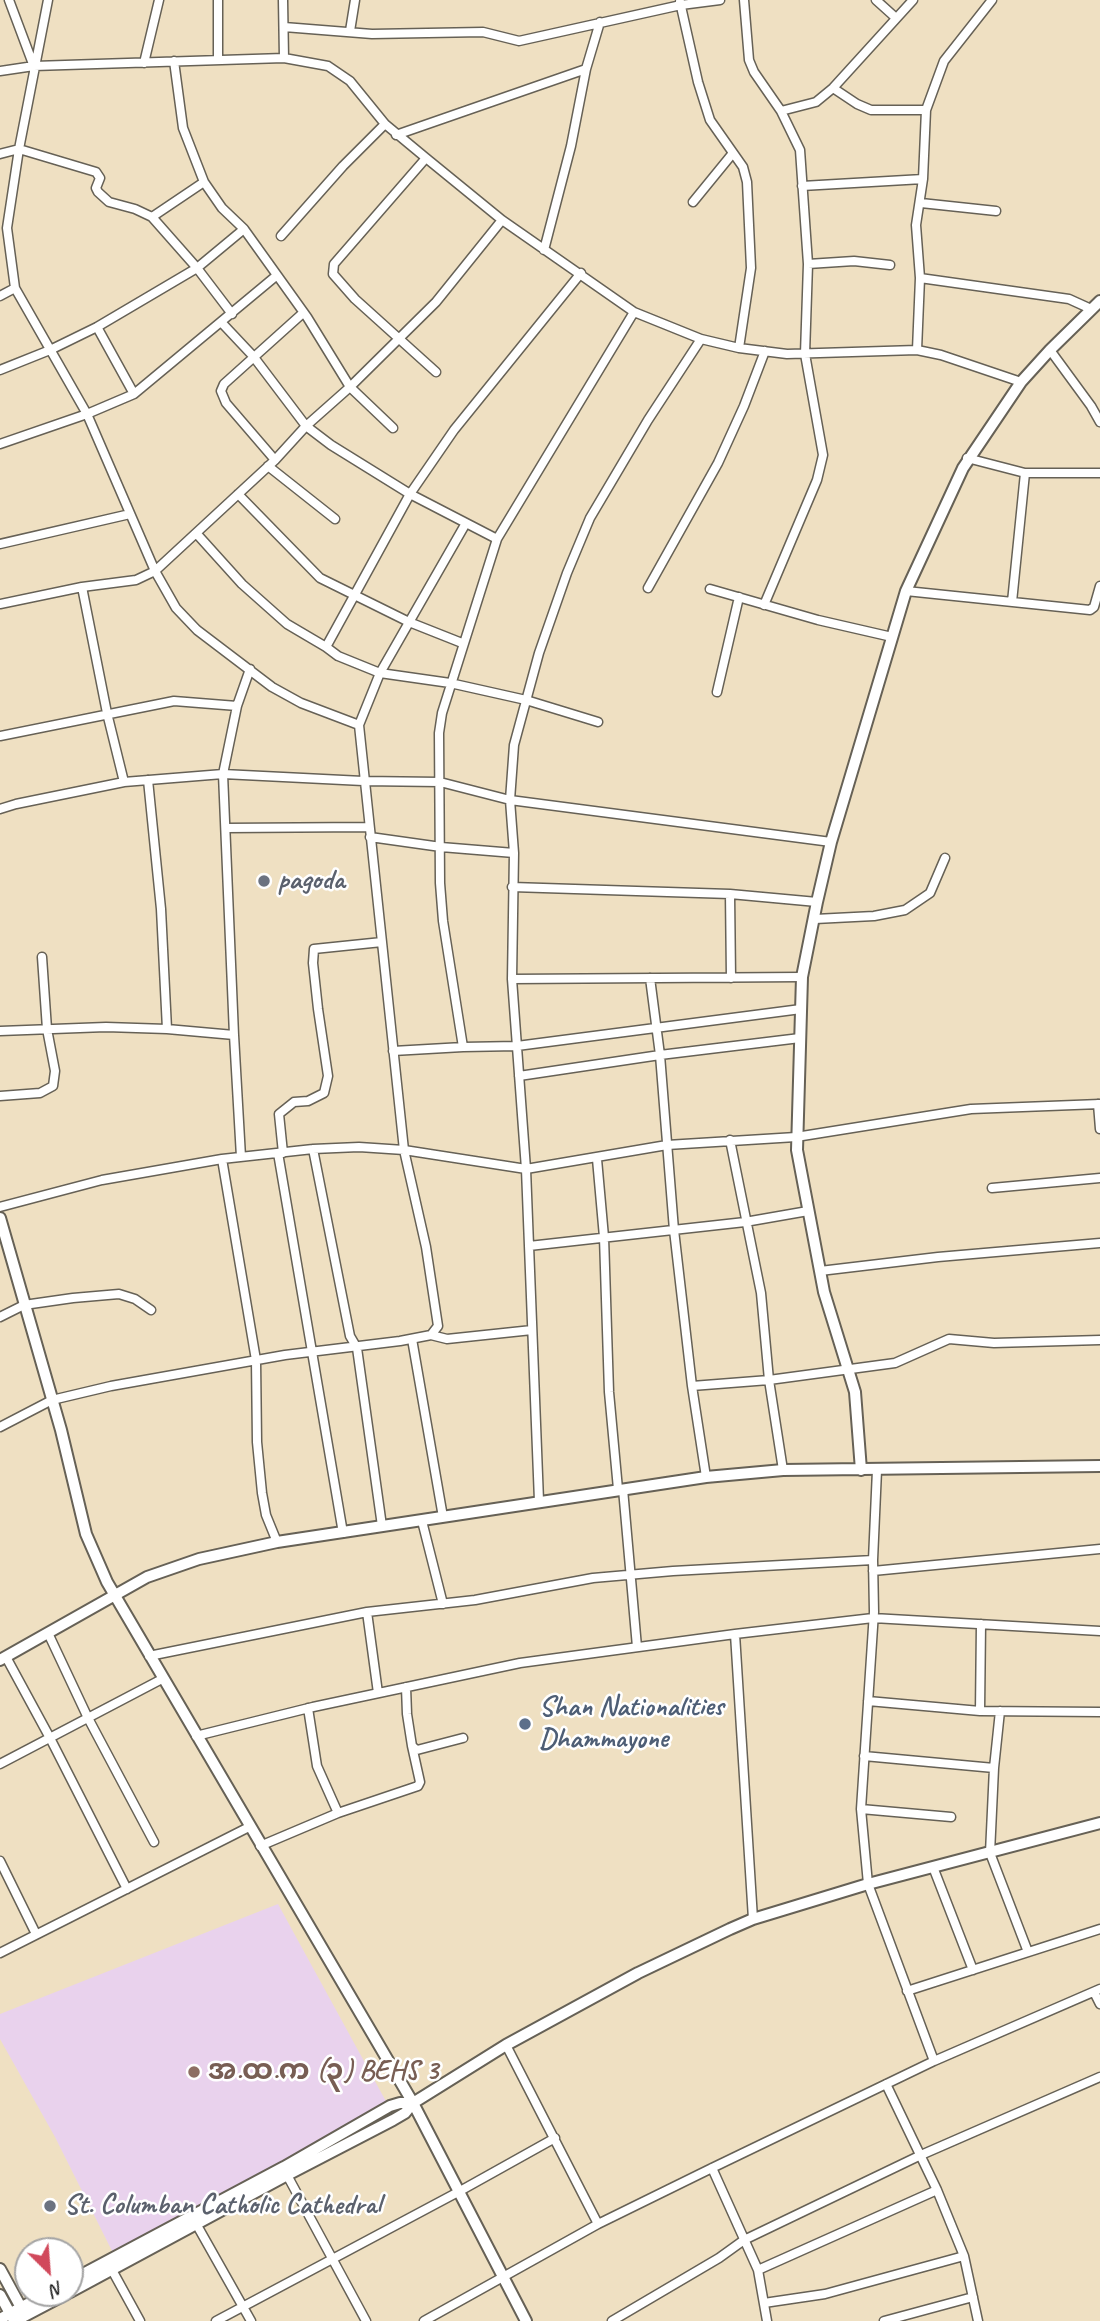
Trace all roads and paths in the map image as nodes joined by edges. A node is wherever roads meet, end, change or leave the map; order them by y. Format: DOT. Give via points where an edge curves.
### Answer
graph roads {
  1 [pos="9,0"];
  2 [pos="48,0"];
  3 [pos="159,0"];
  4 [pos="218,0"];
  5 [pos="283,0"];
  6 [pos="355,0"];
  7 [pos="720,0"];
  8 [pos="744,0"];
  9 [pos="876,0"];
  10 [pos="913,0"];
  11 [pos="992,0"];
  12 [pos="680,3"];
  13 [pos="896,18"];
  14 [pos="600,22"];
  15 [pos="284,27"];
  16 [pos="350,31"];
  17 [pos="284,58"];
  18 [pos="218,60"];
  19 [pos="174,61"];
  20 [pos="144,63"];
  21 [pos="34,66"];
  22 [pos="586,69"];
  23 [pos="0,71"];
  24 [pos="833,88"];
  25 [pos="926,110"];
  26 [pos="781,111"];
  27 [pos="385,124"];
  28 [pos="397,135"];
  29 [pos="19,149"];
  30 [pos="733,153"];
  31 [pos="0,154"];
  32 [pos="425,158"];
  33 [pos="923,179"];
  34 [pos="204,182"];
  35 [pos="802,186"];
  36 [pos="693,202"];
  37 [pos="921,203"];
  38 [pos="996,211"];
  39 [pos="152,217"];
  40 [pos="502,220"];
  41 [pos="244,229"];
  42 [pos="281,236"];
  43 [pos="544,250"];
  44 [pos="808,264"];
  45 [pos="890,265"];
  46 [pos="197,268"];
  47 [pos="580,273"];
  48 [pos="276,276"];
  49 [pos="919,278"];
  50 [pos="15,288"];
  51 [pos="0,296"];
  52 [pos="1096,305"];
  53 [pos="634,312"];
  54 [pos="303,313"];
  55 [pos="232,314"];
  56 [pos="221,322"];
  57 [pos="97,327"];
  58 [pos="399,339"];
  59 [pos="701,339"];
  60 [pos="739,348"];
  61 [pos="50,350"];
  62 [pos="765,351"];
  63 [pos="917,351"];
  64 [pos="1050,351"];
  65 [pos="805,354"];
  66 [pos="253,356"];
  67 [pos="0,370"];
  68 [pos="436,372"];
  69 [pos="1021,382"];
  70 [pos="350,387"];
  71 [pos="134,394"];
  72 [pos="87,414"];
  73 [pos="1100,422"];
  74 [pos="306,426"];
  75 [pos="393,428"];
  76 [pos="0,444"];
  77 [pos="967,458"];
  78 [pos="271,463"];
  79 [pos="1025,473"];
  80 [pos="1100,473"];
  81 [pos="238,494"];
  82 [pos="411,494"];
  83 [pos="130,514"];
  84 [pos="335,519"];
  85 [pos="466,523"];
  86 [pos="196,533"];
  87 [pos="497,539"];
  88 [pos="0,544"];
  89 [pos="155,571"];
  90 [pos="1100,586"];
  91 [pos="82,587"];
  92 [pos="648,589"];
  93 [pos="710,589"];
  94 [pos="906,591"];
  95 [pos="354,597"];
  96 [pos="738,597"];
  97 [pos="0,602"];
  98 [pos="1012,603"];
  99 [pos="764,605"];
  100 [pos="409,622"];
  101 [pos="891,637"];
  102 [pos="462,643"];
  103 [pos="326,647"];
  104 [pos="250,669"];
  105 [pos="380,673"];
  106 [pos="450,683"];
  107 [pos="717,692"];
  108 [pos="526,700"];
  109 [pos="237,706"];
  110 [pos="107,713"];
  111 [pos="598,722"];
  112 [pos="359,725"];
  113 [pos="0,736"];
  114 [pos="223,774"];
  115 [pos="149,780"];
  116 [pos="363,781"];
  117 [pos="124,782"];
  118 [pos="440,782"];
  119 [pos="510,800"];
  120 [pos="0,810"];
  121 [pos="369,827"];
  122 [pos="226,828"];
  123 [pos="370,837"];
  124 [pos="831,842"];
  125 [pos="441,847"];
  126 [pos="514,853"];
  127 [pos="945,858"];
  128 [pos="512,887"];
  129 [pos="730,894"];
  130 [pos="817,902"];
  131 [pos="815,919"];
  132 [pos="382,942"];
  133 [pos="42,957"];
  134 [pos="803,977"];
  135 [pos="650,978"];
  136 [pos="731,978"];
  137 [pos="512,979"];
  138 [pos="801,1009"];
  139 [pos="657,1028"];
  140 [pos="47,1029"];
  141 [pos="167,1029"];
  142 [pos="0,1031"];
  143 [pos="234,1035"];
  144 [pos="800,1038"];
  145 [pos="517,1046"];
  146 [pos="463,1047"];
  147 [pos="393,1051"];
  148 [pos="660,1055"];
  149 [pos="519,1076"];
  150 [pos="0,1096"];
  151 [pos="1099,1104"];
  152 [pos="1100,1129"];
  153 [pos="796,1137"];
  154 [pos="730,1140"];
  155 [pos="667,1145"];
  156 [pos="313,1149"];
  157 [pos="404,1150"];
  158 [pos="281,1153"];
  159 [pos="241,1157"];
  160 [pos="597,1158"];
  161 [pos="222,1159"];
  162 [pos="526,1169"];
  163 [pos="1100,1178"];
  164 [pos="992,1188"];
  165 [pos="0,1208"];
  166 [pos="808,1211"];
  167 [pos="0,1218"];
  168 [pos="745,1222"];
  169 [pos="674,1230"];
  170 [pos="604,1237"];
  171 [pos="1100,1243"];
  172 [pos="529,1246"];
  173 [pos="820,1271"];
  174 [pos="24,1305"];
  175 [pos="151,1310"];
  176 [pos="0,1317"];
  177 [pos="533,1330"];
  178 [pos="431,1335"];
  179 [pos="412,1339"];
  180 [pos="1100,1340"];
  181 [pos="357,1348"];
  182 [pos="313,1352"];
  183 [pos="256,1360"];
  184 [pos="850,1370"];
  185 [pos="769,1380"];
  186 [pos="692,1386"];
  187 [pos="52,1400"];
  188 [pos="0,1427"];
  189 [pos="1100,1466"];
  190 [pos="877,1469"];
  191 [pos="783,1470"];
  192 [pos="861,1470"];
  193 [pos="706,1477"];
  194 [pos="620,1489"];
  195 [pos="539,1501"];
  196 [pos="443,1517"];
  197 [pos="422,1521"];
  198 [pos="382,1526"];
  199 [pos="343,1533"];
  200 [pos="277,1542"];
  201 [pos="1100,1549"];
  202 [pos="873,1560"];
  203 [pos="873,1571"];
  204 [pos="630,1575"];
  205 [pos="113,1595"];
  206 [pos="443,1604"];
  207 [pos="367,1612"];
  208 [pos="873,1618"];
  209 [pos="981,1624"];
  210 [pos="1100,1631"];
  211 [pos="48,1633"];
  212 [pos="735,1634"];
  213 [pos="637,1647"];
  214 [pos="149,1656"];
  215 [pos="3,1659"];
  216 [pos="162,1679"];
  217 [pos="406,1687"];
  218 [pos="378,1693"];
  219 [pos="868,1700"];
  220 [pos="308,1708"];
  221 [pos="980,1711"];
  222 [pos="1000,1711"];
  223 [pos="1100,1712"];
  224 [pos="88,1718"];
  225 [pos="196,1736"];
  226 [pos="50,1738"];
  227 [pos="463,1738"];
  228 [pos="412,1746"];
  229 [pos="864,1756"];
  230 [pos="0,1764"];
  231 [pos="994,1768"];
  232 [pos="861,1810"];
  233 [pos="338,1813"];
  234 [pos="951,1817"];
  235 [pos="1099,1825"];
  236 [pos="249,1827"];
  237 [pos="154,1842"];
  238 [pos="260,1846"];
  239 [pos="990,1853"];
  240 [pos="0,1861"];
  241 [pos="933,1867"];
  242 [pos="867,1884"];
  243 [pos="127,1889"];
  244 [pos="753,1919"];
  245 [pos="1100,1929"];
  246 [pos="36,1934"];
  247 [pos="1028,1952"];
  248 [pos="0,1953"];
  249 [pos="974,1970"];
  250 [pos="908,1991"];
  251 [pos="1097,1991"];
  252 [pos="1100,2004"];
  253 [pos="506,2045"];
  254 [pos="934,2061"];
  255 [pos="1100,2077"];
  256 [pos="887,2084"];
  257 [pos="413,2104"];
  258 [pos="555,2138"];
  259 [pos="921,2155"];
  260 [pos="712,2168"];
  261 [pos="287,2175"];
  262 [pos="937,2190"];
  263 [pos="460,2191"];
  264 [pos="195,2220"];
  265 [pos="598,2224"];
  266 [pos="744,2240"];
  267 [pos="964,2256"];
  268 [pos="115,2257"];
  269 [pos="332,2258"];
  270 [pos="0,2269"];
  271 [pos="112,2270"];
  272 [pos="758,2270"];
  273 [pos="84,2274"];
  274 [pos="504,2277"];
  275 [pos="84,2284"];
  276 [pos="0,2295"];
  277 [pos="973,2297"];
  278 [pos="764,2303"];
  279 [pos="243,2306"];
  280 [pos="37,2307"];
  281 [pos="16,2317"];
  282 [pos="140,2321"];
  283 [pos="216,2321"];
  284 [pos="251,2321"];
  285 [pos="366,2321"];
  286 [pos="424,2321"];
  287 [pos="526,2321"];
  288 [pos="612,2321"];
  289 [pos="767,2321"];
  290 [pos="884,2321"];
  291 [pos="978,2321"];
  1 -- 21 [label="street"];
  2 -- 21 [label="street"];
  3 -- 20 [label="street"];
  4 -- 18 [label="street"];
  5 -- 15 [label="street"];
  6 -- 16 [label="street"];
  7 -- 12 [label="street"];
  8 -- 26 [label="street" via="749,60"];
  9 -- 13 [label="street"];
  10 -- 13 [label="street"];
  11 -- 25 [label="street" via="944,61"];
  12 -- 14 [label="street"];
  12 -- 30 [label="street" via="710,120"];
  13 -- 24 [label="street"];
  14 -- 16 [label="street" via="519,41 483,32"];
  14 -- 22 [label="street"];
  15 -- 16 [label="street"];
  15 -- 17 [label="street"];
  17 -- 18 [label="street"];
  17 -- 27 [label="street" via="328,66 350,81"];
  18 -- 19 [label="street"];
  19 -- 20 [label="street"];
  19 -- 34 [label="street" via="183,128"];
  20 -- 21 [label="street"];
  21 -- 23 [label="street"];
  21 -- 29 [label="street"];
  22 -- 28 [label="street"];
  22 -- 43 [label="street"];
  24 -- 25 [label="street" via="871,110"];
  24 -- 26 [label="street" via="816,102"];
  25 -- 33 [label="street"];
  26 -- 35 [label="street" via="800,150"];
  27 -- 28 [label="street"];
  27 -- 42 [label="street"];
  28 -- 32 [label="street"];
  29 -- 31 [label="street"];
  29 -- 39 [label="street" via="96,172 100,178 96,188 109,202"];
  29 -- 50 [label="street" via="8,228"];
  30 -- 36 [label="street"];
  30 -- 60 [label="street" via="747,182 751,268"];
  32 -- 40 [label="street"];
  32 -- 58 [label="street" via="334,264 333,274 340,284"];
  33 -- 35 [label="street"];
  33 -- 37 [label="street"];
  34 -- 39 [label="street"];
  34 -- 41 [label="street"];
  35 -- 44 [label="street"];
  37 -- 38 [label="street"];
  37 -- 49 [label="street" via="916,225"];
  39 -- 46 [label="street"];
  40 -- 43 [label="street"];
  40 -- 58 [label="street" via="436,302"];
  41 -- 46 [label="street"];
  41 -- 48 [label="street"];
  43 -- 47 [label="street"];
  44 -- 45 [label="street" via="854,261"];
  44 -- 65 [label="street"];
  46 -- 55 [label="street"];
  46 -- 57 [label="street"];
  47 -- 53 [label="street"];
  47 -- 82 [label="street" via="454,430"];
  48 -- 54 [label="street"];
  48 -- 55 [label="street"];
  49 -- 52 [label="street"];
  49 -- 63 [label="street"];
  50 -- 51 [label="street"];
  50 -- 61 [label="street"];
  52 -- 64 [label="street"];
  53 -- 59 [label="street"];
  53 -- 87 [label="street"];
  54 -- 66 [label="street"];
  54 -- 70 [label="street"];
  55 -- 56 [label="street"];
  56 -- 66 [label="street"];
  56 -- 71 [label="street"];
  57 -- 61 [label="street"];
  57 -- 71 [label="street"];
  58 -- 68 [label="street"];
  58 -- 70 [label="street"];
  59 -- 60 [label="street"];
  59 -- 108 [label="street" via="590,518"];
  60 -- 62 [label="street"];
  61 -- 67 [label="street"];
  61 -- 72 [label="street"];
  62 -- 65 [label="street"];
  62 -- 92 [label="street" via="718,463"];
  63 -- 65 [label="street"];
  63 -- 69 [label="street"];
  64 -- 69 [label="street"];
  64 -- 73 [label="street"];
  65 -- 99 [label="street" via="823,456"];
  66 -- 74 [label="street"];
  66 -- 78 [label="street" via="221,391"];
  69 -- 77 [label="street"];
  70 -- 74 [label="street"];
  70 -- 75 [label="street"];
  71 -- 72 [label="street"];
  72 -- 76 [label="street"];
  72 -- 83 [label="street"];
  74 -- 78 [label="street"];
  74 -- 82 [label="street"];
  77 -- 79 [label="street"];
  77 -- 94 [label="street"];
  78 -- 81 [label="street"];
  78 -- 84 [label="street"];
  79 -- 80 [label="street"];
  79 -- 98 [label="street"];
  81 -- 86 [label="street"];
  81 -- 95 [label="street" via="320,578"];
  82 -- 85 [label="street"];
  82 -- 95 [label="street"];
  83 -- 88 [label="street"];
  83 -- 89 [label="street"];
  85 -- 87 [label="street"];
  85 -- 100 [label="street"];
  86 -- 89 [label="street"];
  86 -- 103 [label="street" via="287,624"];
  87 -- 102 [label="street"];
  89 -- 91 [label="street" via="136,580"];
  89 -- 104 [label="street" via="176,608 197,630"];
  90 -- 98 [label="street" via="1090,610"];
  91 -- 97 [label="street"];
  91 -- 110 [label="street"];
  93 -- 96 [label="street"];
  94 -- 98 [label="street"];
  94 -- 101 [label="street"];
  95 -- 100 [label="street"];
  95 -- 103 [label="street"];
  96 -- 99 [label="street"];
  96 -- 107 [label="street"];
  99 -- 101 [label="street"];
  100 -- 102 [label="street"];
  100 -- 105 [label="street"];
  101 -- 124 [label="street"];
  102 -- 106 [label="street"];
  103 -- 105 [label="street"];
  104 -- 109 [label="street"];
  104 -- 112 [label="street" via="301,703"];
  105 -- 106 [label="street"];
  105 -- 112 [label="street"];
  106 -- 108 [label="street"];
  106 -- 118 [label="street" via="439,733"];
  108 -- 111 [label="street"];
  108 -- 119 [label="street" via="513,745"];
  109 -- 110 [label="street" via="174,701"];
  109 -- 114 [label="street"];
  110 -- 113 [label="street"];
  110 -- 117 [label="street"];
  112 -- 116 [label="street"];
  114 -- 115 [label="street"];
  114 -- 116 [label="street"];
  114 -- 122 [label="street"];
  115 -- 117 [label="street"];
  115 -- 141 [label="street"];
  116 -- 118 [label="street"];
  116 -- 121 [label="street"];
  117 -- 120 [label="street"];
  118 -- 119 [label="street"];
  118 -- 125 [label="street"];
  119 -- 124 [label="street"];
  119 -- 126 [label="street"];
  121 -- 122 [label="street"];
  121 -- 123 [label="street"];
  122 -- 143 [label="street"];
  123 -- 125 [label="street"];
  123 -- 132 [label="street"];
  124 -- 130 [label="street"];
  125 -- 126 [label="street"];
  125 -- 146 [label="street" via="443,921"];
  126 -- 128 [label="street"];
  127 -- 131 [label="street" via="930,893 905,910"];
  128 -- 129 [label="street"];
  128 -- 137 [label="street"];
  129 -- 130 [label="street"];
  129 -- 136 [label="street"];
  130 -- 131 [label="street"];
  131 -- 134 [label="street"];
  132 -- 147 [label="street"];
  132 -- 158 [label="street" via="314,949 328,1076 324,1093 293,1102 279,1114"];
  133 -- 140 [label="street"];
  134 -- 136 [label="street"];
  134 -- 138 [label="street"];
  135 -- 136 [label="street"];
  135 -- 137 [label="street"];
  135 -- 139 [label="street"];
  137 -- 145 [label="street"];
  138 -- 139 [label="street"];
  138 -- 144 [label="street"];
  139 -- 145 [label="street"];
  139 -- 148 [label="street"];
  140 -- 141 [label="street"];
  140 -- 142 [label="street"];
  140 -- 150 [label="street" via="55,1071 53,1086 40,1093"];
  141 -- 143 [label="street"];
  143 -- 159 [label="street"];
  144 -- 148 [label="street"];
  144 -- 153 [label="street"];
  145 -- 146 [label="street"];
  145 -- 149 [label="street"];
  146 -- 147 [label="street"];
  147 -- 157 [label="street"];
  148 -- 149 [label="street"];
  148 -- 155 [label="street"];
  149 -- 162 [label="street"];
  151 -- 152 [label="street"];
  151 -- 153 [label="street" via="971,1109"];
  153 -- 154 [label="street"];
  153 -- 166 [label="street"];
  154 -- 155 [label="street"];
  154 -- 168 [label="street"];
  155 -- 160 [label="street"];
  155 -- 169 [label="street"];
  156 -- 157 [label="street"];
  156 -- 158 [label="street"];
  156 -- 181 [label="street" via="350,1336"];
  157 -- 162 [label="street"];
  157 -- 178 [label="street" via="438,1326"];
  158 -- 159 [label="street"];
  158 -- 182 [label="street"];
  159 -- 161 [label="street"];
  160 -- 162 [label="street"];
  160 -- 170 [label="street"];
  161 -- 165 [label="street" via="102,1180"];
  161 -- 183 [label="street"];
  162 -- 172 [label="street"];
  163 -- 164 [label="street"];
  166 -- 168 [label="street"];
  166 -- 173 [label="street"];
  167 -- 174 [label="street"];
  168 -- 169 [label="street"];
  168 -- 185 [label="street" via="761,1293"];
  169 -- 170 [label="street"];
  169 -- 186 [label="street"];
  170 -- 172 [label="street"];
  170 -- 194 [label="street" via="609,1392"];
  171 -- 173 [label="street"];
  172 -- 177 [label="street"];
  173 -- 184 [label="street"];
  174 -- 175 [label="street" via="119,1293"];
  174 -- 176 [label="street"];
  174 -- 187 [label="street"];
  177 -- 178 [label="street" via="447,1339"];
  177 -- 195 [label="street"];
  178 -- 179 [label="street"];
  179 -- 181 [label="street"];
  179 -- 196 [label="street"];
  180 -- 184 [label="street" via="994,1343 949,1339 895,1363"];
  181 -- 182 [label="street"];
  181 -- 198 [label="street"];
  182 -- 183 [label="street"];
  182 -- 199 [label="street"];
  183 -- 187 [label="street"];
  183 -- 200 [label="street" via="262,1493"];
  184 -- 185 [label="street"];
  184 -- 192 [label="street"];
  185 -- 186 [label="street"];
  185 -- 191 [label="street"];
  186 -- 193 [label="street"];
  187 -- 188 [label="street"];
  187 -- 205 [label="street" via="86,1534"];
  189 -- 190 [label="street"];
  190 -- 192 [label="street"];
  190 -- 202 [label="street"];
  191 -- 192 [label="street"];
  191 -- 193 [label="street"];
  193 -- 194 [label="street"];
  194 -- 195 [label="street"];
  194 -- 204 [label="street"];
  195 -- 196 [label="street"];
  196 -- 197 [label="street"];
  197 -- 198 [label="street"];
  197 -- 206 [label="street"];
  198 -- 199 [label="street"];
  199 -- 200 [label="street"];
  200 -- 205 [label="street" via="173,1567"];
  201 -- 203 [label="street"];
  202 -- 203 [label="street"];
  202 -- 204 [label="street"];
  203 -- 208 [label="street"];
  204 -- 206 [label="street"];
  204 -- 213 [label="street"];
  205 -- 211 [label="street"];
  205 -- 214 [label="street"];
  206 -- 207 [label="street"];
  207 -- 214 [label="street"];
  207 -- 218 [label="street"];
  208 -- 209 [label="street"];
  208 -- 212 [label="street"];
  208 -- 219 [label="street"];
  209 -- 210 [label="street"];
  209 -- 221 [label="street"];
  211 -- 215 [label="street"];
  211 -- 224 [label="street"];
  212 -- 213 [label="street"];
  212 -- 244 [label="street"];
  213 -- 217 [label="street" via="520,1663"];
  214 -- 216 [label="street"];
  215 -- 226 [label="street"];
  216 -- 224 [label="street"];
  216 -- 225 [label="street"];
  217 -- 218 [label="street"];
  217 -- 228 [label="street"];
  218 -- 220 [label="street"];
  219 -- 221 [label="street"];
  219 -- 229 [label="street"];
  220 -- 225 [label="street"];
  220 -- 233 [label="street" via="317,1766"];
  221 -- 222 [label="street"];
  222 -- 223 [label="street"];
  222 -- 231 [label="street"];
  224 -- 226 [label="street"];
  224 -- 237 [label="street"];
  225 -- 236 [label="street"];
  226 -- 230 [label="street"];
  226 -- 243 [label="street"];
  227 -- 228 [label="street" via="417,1749"];
  228 -- 233 [label="street" via="418,1786"];
  229 -- 231 [label="street"];
  229 -- 232 [label="street"];
  231 -- 239 [label="street"];
  232 -- 234 [label="street"];
  232 -- 242 [label="street"];
  233 -- 238 [label="street"];
  235 -- 239 [label="street"];
  236 -- 238 [label="street"];
  236 -- 243 [label="street"];
  238 -- 257 [label="street"];
  239 -- 241 [label="street"];
  239 -- 247 [label="street"];
  240 -- 246 [label="street"];
  241 -- 242 [label="street"];
  241 -- 249 [label="street"];
  242 -- 244 [label="street"];
  242 -- 250 [label="street"];
  243 -- 246 [label="street"];
  244 -- 253 [label="street" via="638,1973"];
  245 -- 247 [label="street"];
  246 -- 248 [label="street"];
  247 -- 249 [label="street"];
  249 -- 250 [label="street"];
  250 -- 254 [label="street"];
  251 -- 252 [label="street"];
  251 -- 254 [label="street"];
  253 -- 257 [label="street"];
  253 -- 258 [label="street"];
  254 -- 256 [label="street"];
  255 -- 259 [label="street"];
  256 -- 259 [label="street"];
  256 -- 260 [label="street"];
  257 -- 261 [label="street" via="393,2120"];
  257 -- 263 [label="street"];
  257 -- 264 [label="street" via="390,2106"];
  258 -- 263 [label="street"];
  258 -- 265 [label="street"];
  259 -- 262 [label="street"];
  259 -- 266 [label="street"];
  260 -- 265 [label="street"];
  260 -- 266 [label="street"];
  261 -- 264 [label="street"];
  261 -- 269 [label="street"];
  262 -- 267 [label="street"];
  262 -- 272 [label="street"];
  263 -- 269 [label="street"];
  263 -- 274 [label="street"];
  264 -- 268 [label="street"];
  264 -- 271 [label="street"];
  264 -- 279 [label="street"];
  265 -- 274 [label="street"];
  266 -- 272 [label="street"];
  266 -- 288 [label="street"];
  267 -- 277 [label="street"];
  267 -- 278 [label="street" via="825,2294"];
  268 -- 271 [label="street"];
  268 -- 273 [label="street"];
  269 -- 279 [label="street"];
  269 -- 285 [label="street"];
  270 -- 281 [label="street"];
  271 -- 275 [label="street"];
  271 -- 282 [label="street"];
  272 -- 278 [label="street"];
  274 -- 286 [label="street"];
  274 -- 287 [label="street"];
  276 -- 281 [label="street"];
  277 -- 290 [label="street"];
  277 -- 291 [label="street"];
  278 -- 289 [label="street"];
  279 -- 283 [label="street"];
  279 -- 284 [label="street"];
  280 -- 281 [label="street"];
}
